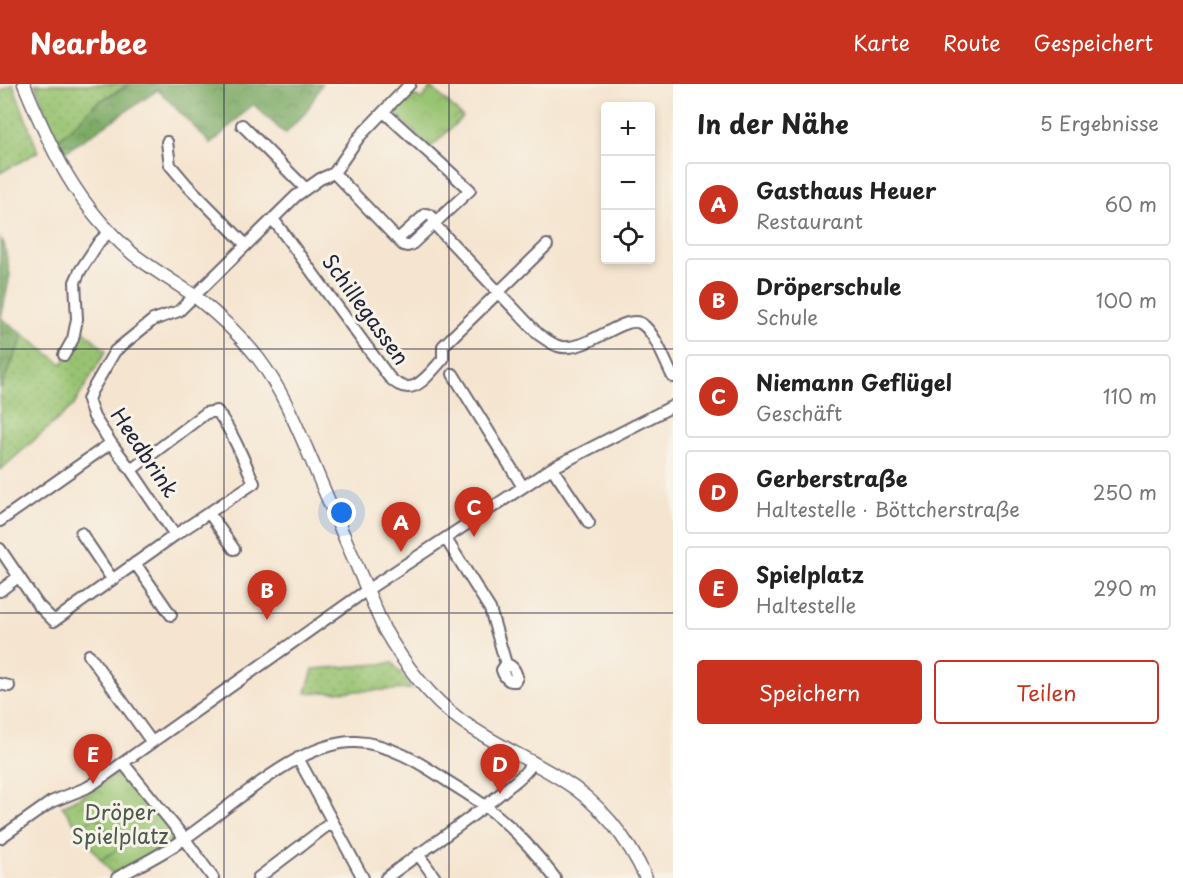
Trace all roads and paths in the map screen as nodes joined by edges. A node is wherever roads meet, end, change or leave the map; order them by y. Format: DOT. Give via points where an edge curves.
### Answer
graph roads {
  1 [pos="24,84"];
  2 [pos="410,84"];
  3 [pos="384,112"];
  4 [pos="243,125"];
  5 [pos="167,142"];
  6 [pos="334,174"];
  7 [pos="305,188"];
  8 [pos="273,219"];
  9 [pos="435,223"];
  10 [pos="109,232"];
  11 [pos="547,244"];
  12 [pos="246,245"];
  13 [pos="498,292"];
  14 [pos="194,296"];
  15 [pos="64,355"];
  16 [pos="453,374"];
  17 [pos="673,377"];
  18 [pos="673,406"];
  19 [pos="111,444"];
  20 [pos="552,468"];
  21 [pos="131,470"];
  22 [pos="523,487"];
  23 [pos="209,513"];
  24 [pos="0,521"];
  25 [pos="589,523"];
  26 [pos="81,533"];
  27 [pos="175,535"];
  28 [pos="446,539"];
  29 [pos="0,549"];
  30 [pos="234,549"];
  31 [pos="135,563"];
  32 [pos="18,577"];
  33 [pos="112,579"];
  34 [pos="367,590"];
  35 [pos="0,591"];
  36 [pos="171,615"];
  37 [pos="89,655"];
  38 [pos="506,664"];
  39 [pos="151,741"];
  40 [pos="298,759"];
  41 [pos="533,762"];
  42 [pos="123,763"];
  43 [pos="485,806"];
  44 [pos="332,822"];
  45 [pos="0,838"];
  46 [pos="185,839"];
  47 [pos="417,854"];
  48 [pos="117,878"];
  49 [pos="213,878"];
  50 [pos="258,878"];
  51 [pos="363,878"];
  52 [pos="386,878"];
  53 [pos="435,878"];
  54 [pos="555,878"];
  55 [pos="646,878"];
  1 -- 10 [label="street" via="68,179"];
  2 -- 3 [label="street"];
  3 -- 6 [label="street" via="359,137"];
  3 -- 9 [label="street" via="470,190"];
  4 -- 7 [label="street"];
  5 -- 12 [label="street" via="170,165"];
  6 -- 7 [label="street, Heedbrink"];
  6 -- 9 [label="street" via="407,246"];
  7 -- 8 [label="street, Heedbrink"];
  8 -- 12 [label="street, Heedbrink"];
  8 -- 13 [label="street, Schillegassen" via="372,354 403,388 421,382 443,359 443,346"];
  9 -- 13 [label="street"];
  10 -- 14 [label="street"];
  10 -- 15 [label="street" via="75,282 77,319 73,339"];
  11 -- 13 [label="street, Schillegassen"];
  12 -- 14 [label="street, Heedbrink"];
  13 -- 17 [label="street" via="538,334 559,347 594,340 632,321 641,323 652,334"];
  14 -- 19 [label="street, Heedbrink" via="179,311 153,320 115,351 91,392 88,400 94,417"];
  14 -- 34 [label="street" via="235,333 277,386"];
  16 -- 22 [label="street"];
  18 -- 20 [label="street"];
  19 -- 21 [label="street, Heedbrink"];
  19 -- 24 [label="street"];
  20 -- 22 [label="street"];
  20 -- 25 [label="street"];
  21 -- 23 [label="street" via="206,413 217,411 254,483"];
  21 -- 27 [label="street, Heedbrink"];
  22 -- 28 [label="street"];
  23 -- 27 [label="street"];
  23 -- 30 [label="street"];
  26 -- 33 [label="street"];
  27 -- 31 [label="street"];
  28 -- 34 [label="street"];
  28 -- 38 [label="street" via="490,609"];
  29 -- 32 [label="street"];
  31 -- 33 [label="street"];
  31 -- 36 [label="street"];
  32 -- 33 [label="street" via="54,621"];
  32 -- 35 [label="street"];
  34 -- 39 [label="street"];
  34 -- 41 [label="street" via="400,657 424,687 477,732"];
  37 -- 39 [label="street"];
  39 -- 42 [label="street"];
  40 -- 43 [label="street" via="344,742 371,744 403,755"];
  40 -- 44 [label="street"];
  40 -- 46 [label="street"];
  41 -- 43 [label="street"];
  41 -- 55 [label="street" via="582,793 605,815 625,840"];
  42 -- 45 [label="street" via="86,788 51,802"];
  42 -- 46 [label="street"];
  43 -- 47 [label="street"];
  43 -- 54 [label="street"];
  44 -- 50 [label="street"];
  44 -- 51 [label="street"];
  46 -- 48 [label="street"];
  46 -- 49 [label="street"];
  47 -- 52 [label="street"];
  47 -- 53 [label="street"];
}
